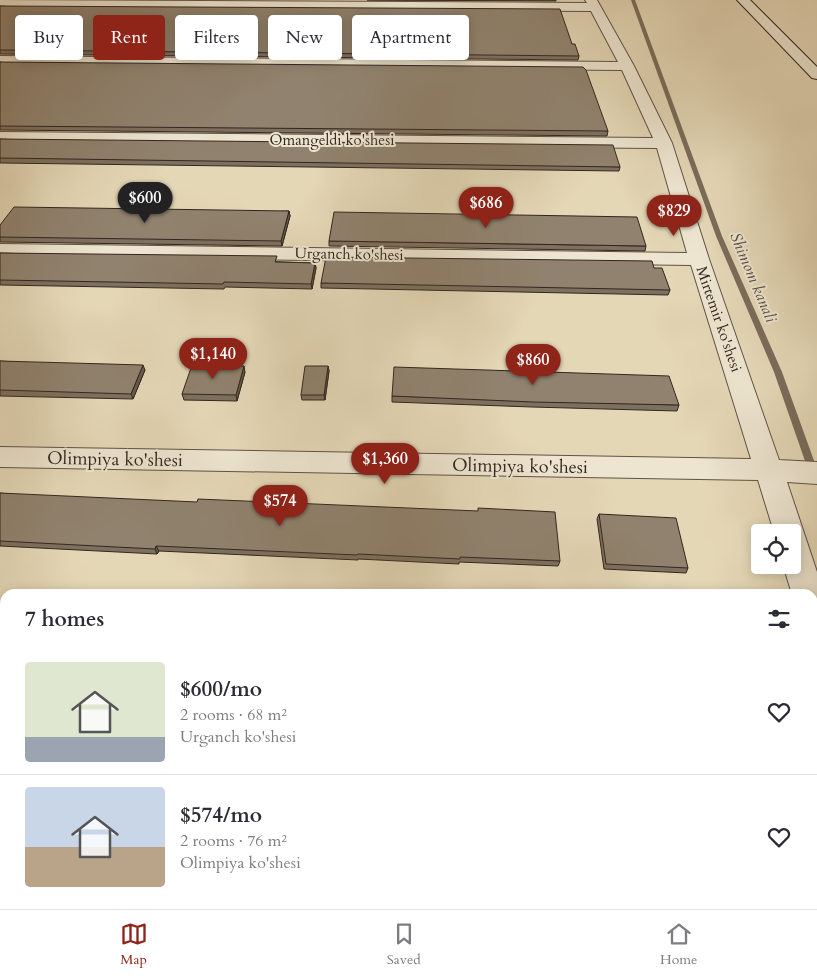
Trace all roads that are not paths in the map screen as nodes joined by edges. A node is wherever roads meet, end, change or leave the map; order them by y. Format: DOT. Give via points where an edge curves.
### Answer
graph roads {
  1 [pos="5,0"];
  2 [pos="743,0"];
  3 [pos="0,4"];
  4 [pos="593,4"];
  5 [pos="0,60"];
  6 [pos="627,66"];
  7 [pos="817,75"];
  8 [pos="0,137"];
  9 [pos="664,143"];
  10 [pos="0,250"];
  11 [pos="699,259"];
  12 [pos="0,457"];
  13 [pos="770,470"];
  14 [pos="817,474"];
  15 [pos="787,524"];
  16 [pos="801,571"];
  17 [pos="806,589"];
  1 -- 3 [label="street"];
  2 -- 7 [label="street"];
  3 -- 4 [label="street"];
  4 -- 6 [label="street, Mirtemir ko'shesi"];
  5 -- 6 [label="street"];
  6 -- 9 [label="street, Mirtemir ko'shesi"];
  8 -- 9 [label="street, Omangeldi ko'shesi"];
  9 -- 11 [label="street, Mirtemir ko'shesi"];
  10 -- 11 [label="street, Urganch ko'shesi"];
  11 -- 13 [label="street, Mirtemir ko'shesi"];
  12 -- 13 [label="street, Olimpiya ko'shesi"];
  13 -- 14 [label="street, Olimpiya ko'shesi"];
  13 -- 15 [label="street, Mirtemir ko'shesi"];
  16 -- 17 [label="street"];
}
